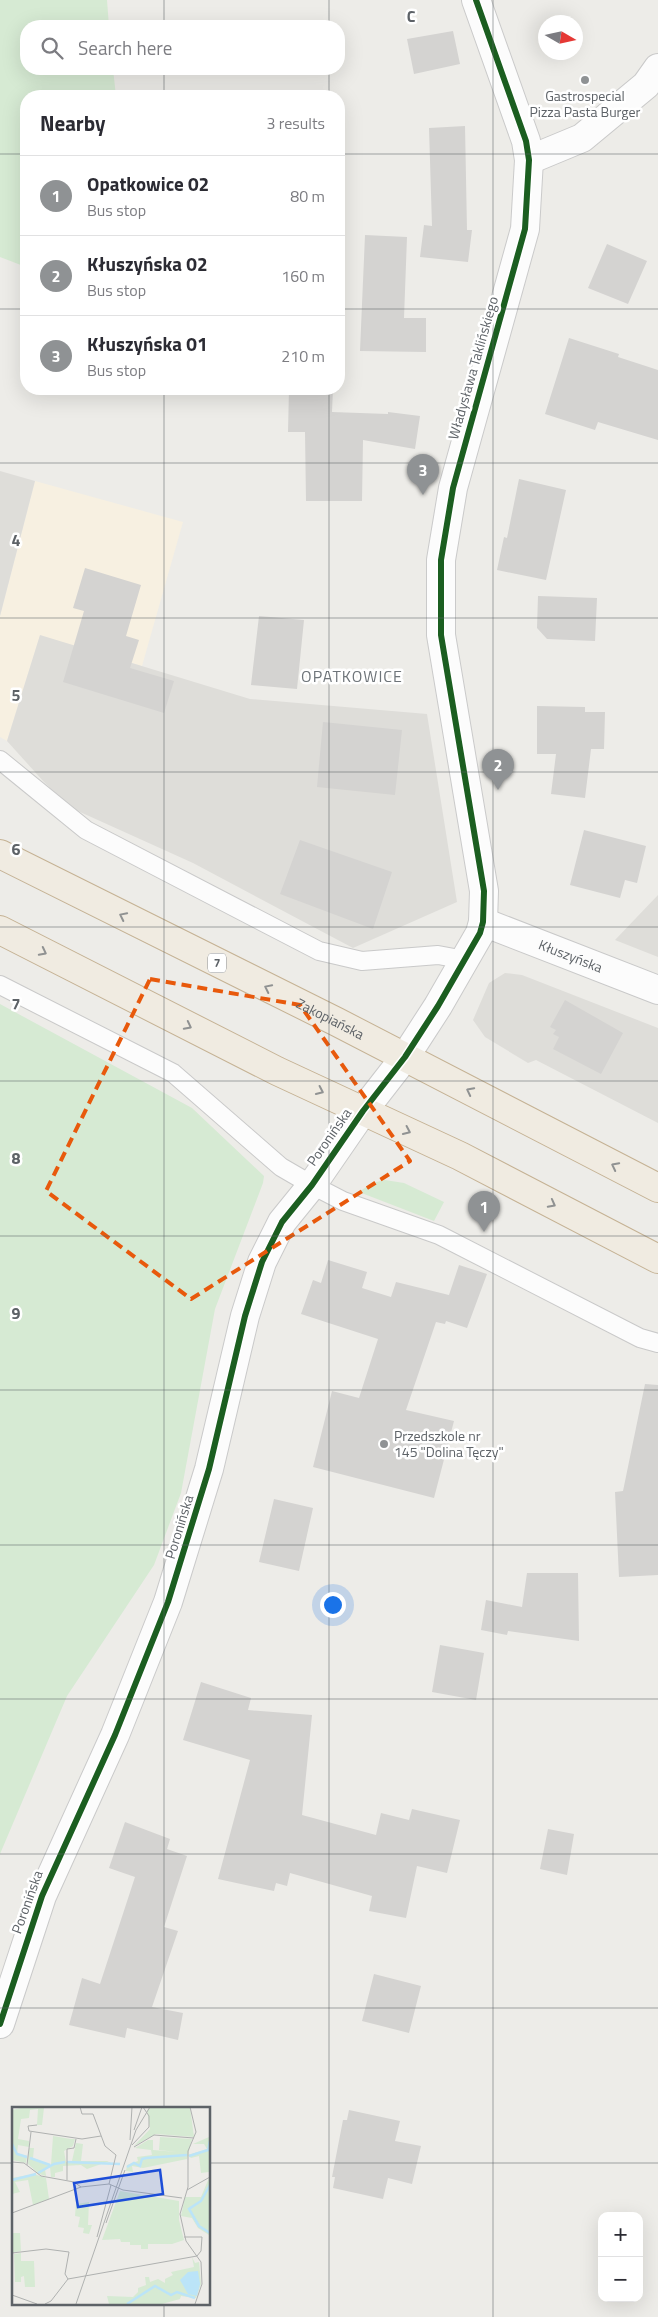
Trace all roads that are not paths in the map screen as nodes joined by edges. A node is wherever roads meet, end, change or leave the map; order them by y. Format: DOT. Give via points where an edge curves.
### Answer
graph roads {
  1 [pos="476,0"];
  2 [pos="658,68"];
  3 [pos="529,160"];
  4 [pos="0,760"];
  5 [pos="0,854"];
  6 [pos="483,922"];
  7 [pos="0,930"];
  8 [pos="465,960"];
  9 [pos="0,985"];
  10 [pos="658,990"];
  11 [pos="405,1057"];
  12 [pos="363,1111"];
  13 [pos="312,1185"];
  14 [pos="658,1188"];
  15 [pos="658,1260"];
  16 [pos="658,1343"];
  17 [pos="0,2024"];
  1 -- 3 [label="street, Władysława Taklińskiego" via="526,141"];
  2 -- 3 [label="street" via="646,85 582,138"];
  3 -- 6 [label="street, Władysława Taklińskiego" via="525,228 452,488 441,560 440,635 484,891"];
  4 -- 8 [label="lane" via="86,830 319,951 362,960 438,955"];
  11 -- 5 [label="highway, Zakopiańska / 7, one-way"];
  6 -- 8 [label="street, Władysława Taklińskiego"];
  6 -- 10 [label="street, Kłuszyńska"];
  7 -- 12 [label="highway, one-way" via="277,1071"];
  8 -- 11 [label="street, Władysława Taklińskiego"];
  9 -- 13 [label="lane" via="173,1073 281,1167"];
  11 -- 12 [label="street, Poronińska"];
  14 -- 11 [label="highway, Zakopiańska / 7, one-way"];
  12 -- 13 [label="street, Poronińska"];
  12 -- 15 [label="highway, one-way" via="460,1156"];
  13 -- 16 [label="lane" via="343,1200 439,1235 640,1338"];
  13 -- 17 [label="street, Poronińska" via="282,1222 262,1262 245,1316 209,1469 168,1602 115,1735 42,1896"];
}
